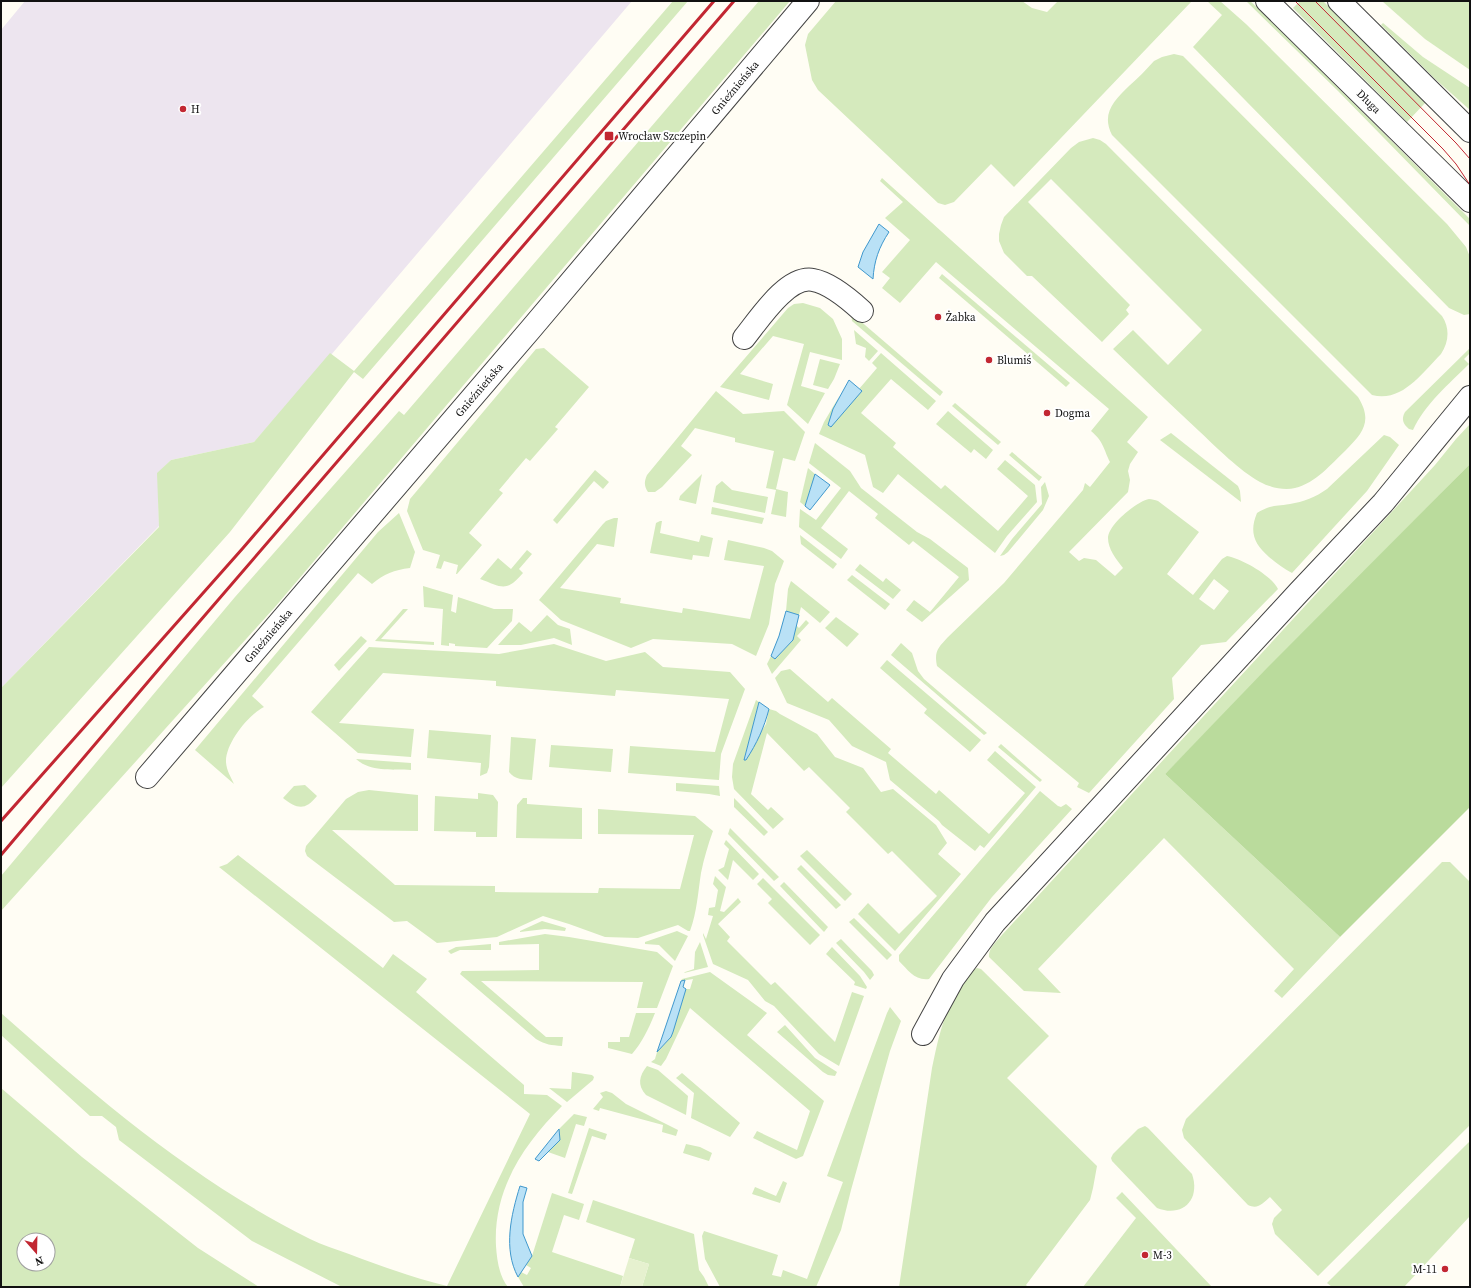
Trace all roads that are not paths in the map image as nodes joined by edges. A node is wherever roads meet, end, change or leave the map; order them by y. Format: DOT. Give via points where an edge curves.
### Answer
graph roads {
  1 [pos="808,1"];
  2 [pos="1267,1"];
  3 [pos="1339,1"];
  4 [pos="1470,131"];
  5 [pos="1470,202"];
  6 [pos="862,311"];
  7 [pos="744,338"];
  8 [pos="1470,397"];
  9 [pos="147,777"];
  10 [pos="923,1034"];
  1 -- 9 [label="street, Gnieźnieńska"];
  2 -- 5 [label="street, Długa"];
  3 -- 4 [label="street"];
  6 -- 7 [label="street" via="843,294 823,284 813,280 800,281 790,285 780,294"];
  8 -- 10 [label="street" via="1384,503 995,922 953,979"];
}
